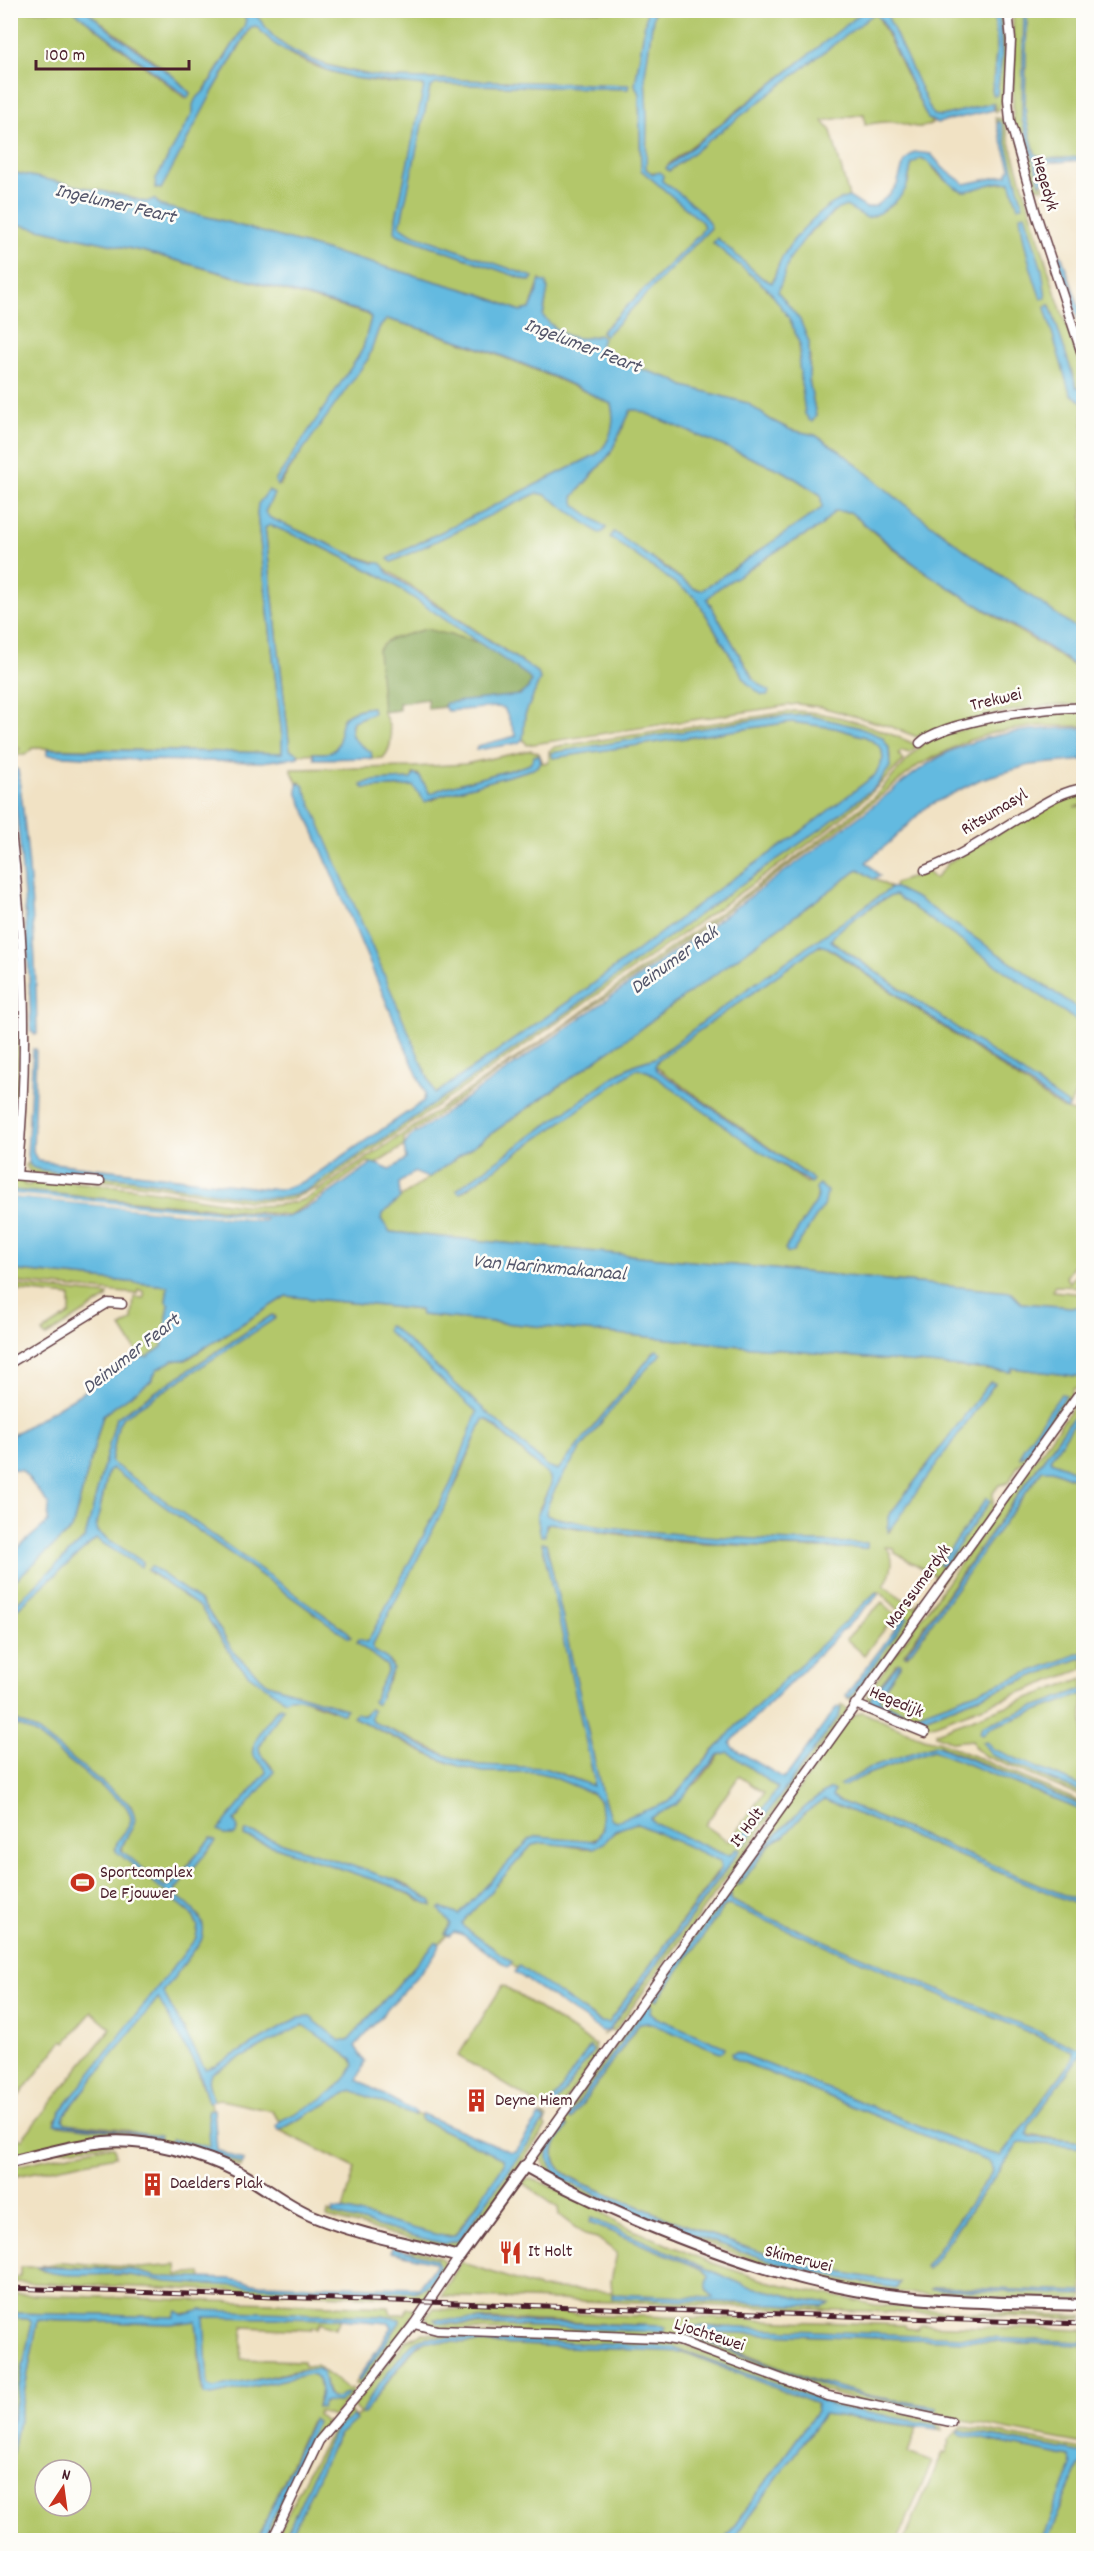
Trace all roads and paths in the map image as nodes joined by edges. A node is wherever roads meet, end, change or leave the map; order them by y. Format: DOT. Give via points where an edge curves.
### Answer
graph roads {
  1 [pos="1008,10"];
  2 [pos="1083,360"];
  3 [pos="1083,708"];
  4 [pos="920,743"];
  5 [pos="1083,788"];
  6 [pos="10,824"];
  7 [pos="925,870"];
  8 [pos="14,1175"];
  9 [pos="100,1182"];
  10 [pos="122,1304"];
  11 [pos="10,1363"];
  12 [pos="1077,1396"];
  13 [pos="855,1704"];
  14 [pos="925,1733"];
  15 [pos="790,1799"];
  16 [pos="10,2162"];
  17 [pos="525,2166"];
  18 [pos="459,2257"];
  19 [pos="1083,2305"];
  20 [pos="414,2324"];
  21 [pos="951,2422"];
  22 [pos="272,2541"];
  1 -- 2 [label="street, Hegedyk" via="1010,121"];
  3 -- 4 [label="street, Trekwei" via="1021,711 934,733"];
  5 -- 7 [label="street, Ritsumasyl" via="1050,800"];
  6 -- 8 [label="street" via="22,991 22,1101"];
  8 -- 9 [label="street"];
  10 -- 11 [label="street" via="108,1303"];
  12 -- 13 [label="street, Marssumerdyk"];
  13 -- 14 [label="street, Hegedijk"];
  13 -- 15 [label="street, Marssumerdyk"];
  15 -- 17 [label="street, It Holt"];
  16 -- 18 [label="street" via="101,2142 148,2145 232,2169 289,2205 323,2220"];
  17 -- 18 [label="street, It Holt"];
  17 -- 19 [label="street, Skimerwei" via="573,2193 704,2248 804,2280 924,2299"];
  18 -- 20 [label="street, It Holt"];
  20 -- 21 [label="street, Ljochtewei" via="437,2330 679,2341 828,2396"];
  20 -- 22 [label="street, It Holt" via="319,2441"];
}
